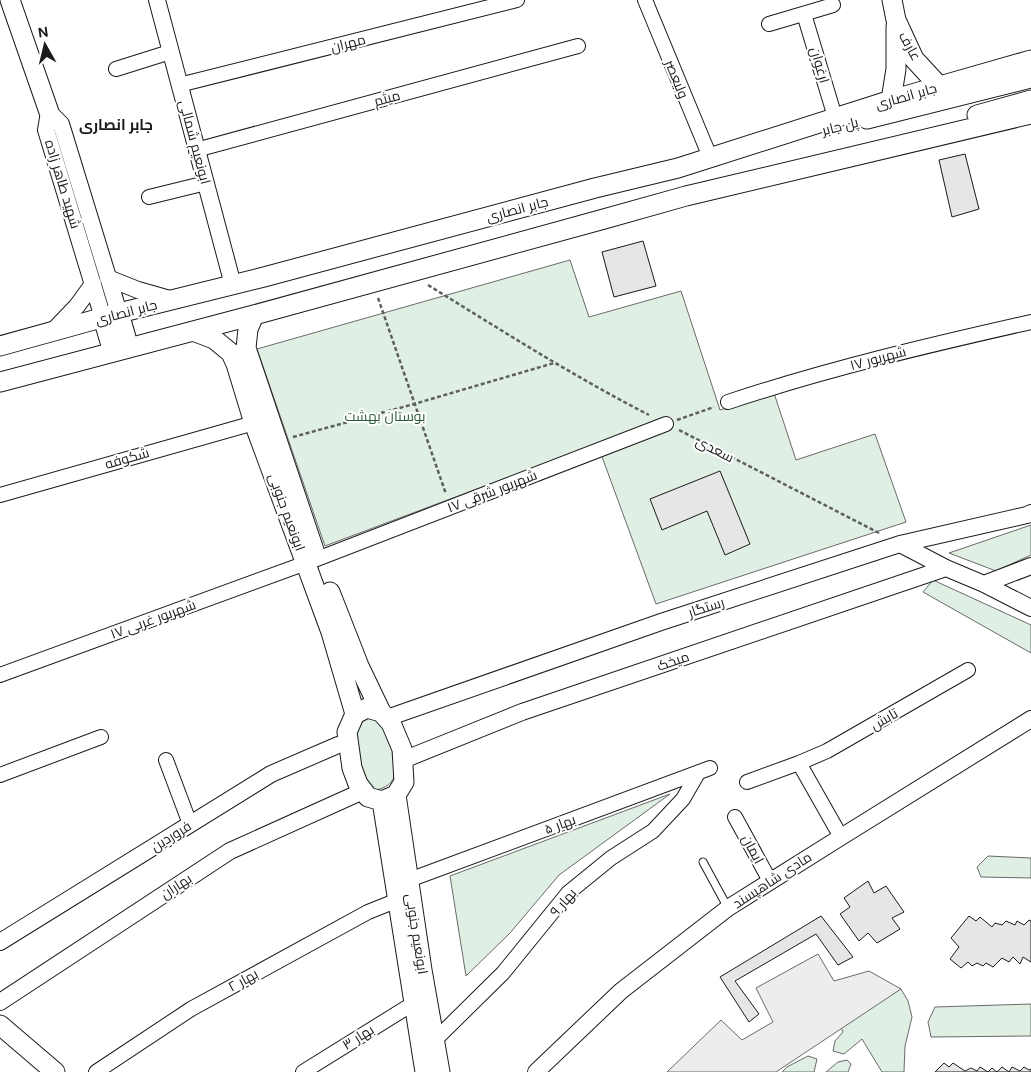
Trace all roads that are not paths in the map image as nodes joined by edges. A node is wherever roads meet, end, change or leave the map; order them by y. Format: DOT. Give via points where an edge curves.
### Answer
graph roads {
  1 [pos="10,0"];
  2 [pos="157,0"];
  3 [pos="517,0"];
  4 [pos="645,0"];
  5 [pos="892,0"];
  6 [pos="833,5"];
  7 [pos="804,14"];
  8 [pos="896,20"];
  9 [pos="769,24"];
  10 [pos="578,46"];
  11 [pos="170,52"];
  12 [pos="1031,60"];
  13 [pos="116,69"];
  14 [pos="1031,78"];
  15 [pos="179,86"];
  16 [pos="939,86"];
  17 [pos="891,100"];
  18 [pos="1031,100"];
  19 [pos="49,112"];
  20 [pos="1031,114"];
  21 [pos="835,117"];
  22 [pos="196,150"];
  23 [pos="710,157"];
  24 [pos="678,168"];
  25 [pos="206,184"];
  26 [pos="686,196"];
  27 [pos="149,197"];
  28 [pos="101,281"];
  29 [pos="232,285"];
  30 [pos="173,300"];
  31 [pos="111,315"];
  32 [pos="254,315"];
  33 [pos="1031,322"];
  34 [pos="193,331"];
  35 [pos="52,332"];
  36 [pos="0,346"];
  37 [pos="121,350"];
  38 [pos="0,382"];
  39 [pos="728,402"];
  40 [pos="254,423"];
  41 [pos="666,424"];
  42 [pos="0,495"];
  43 [pos="1031,513"];
  44 [pos="900,544"];
  45 [pos="311,561"];
  46 [pos="1031,566"];
  47 [pos="946,568"];
  48 [pos="984,584"];
  49 [pos="1031,608"];
  50 [pos="968,670"];
  51 [pos="0,674"];
  52 [pos="355,714"];
  53 [pos="384,715"];
  54 [pos="1031,719"];
  55 [pos="102,737"];
  56 [pos="349,744"];
  57 [pos="166,760"];
  58 [pos="403,760"];
  59 [pos="799,764"];
  60 [pos="704,770"];
  61 [pos="0,774"];
  62 [pos="747,782"];
  63 [pos="363,791"];
  64 [pos="389,798"];
  65 [pos="736,817"];
  66 [pos="190,824"];
  67 [pos="840,837"];
  68 [pos="703,862"];
  69 [pos="409,880"];
  70 [pos="770,881"];
  71 [pos="398,900"];
  72 [pos="728,908"];
  73 [pos="0,942"];
  74 [pos="0,1002"];
  75 [pos="414,1002"];
  76 [pos="0,1025"];
  77 [pos="434,1041"];
  78 [pos="426,1070"];
  79 [pos="308,1071"];
  80 [pos="55,1072"];
  81 [pos="96,1072"];
  82 [pos="536,1072"];
  1 -- 19 [label="main road"];
  2 -- 11 [label="street, ابونعیم شمالی"];
  3 -- 15 [label="street, مهران"];
  4 -- 23 [label="street, ولیعصر"];
  5 -- 8 [label="main road, عارف"];
  6 -- 7 [label="street"];
  7 -- 9 [label="street"];
  7 -- 21 [label="street, ارغوان"];
  8 -- 16 [label="main road, عارف" via="914,59"];
  8 -- 17 [label="main road" via="896,69"];
  10 -- 22 [label="street, میثم"];
  11 -- 13 [label="street"];
  11 -- 15 [label="street, ابونعیم شمالی"];
  12 -- 16 [label="main road, جابر انصاری"];
  14 -- 24 [label="main road, پل جابر"];
  15 -- 22 [label="street, ابونعیم شمالی"];
  16 -- 17 [label="main road, جابر انصاری"];
  17 -- 21 [label="main road, جابر انصاری"];
  18 -- 26 [label="main road, پل جابر"];
  19 -- 28 [label="street, شهید طاهر زاده" via="61,124"];
  20 -- 26 [label="main road"];
  21 -- 23 [label="main road, جابر انصاری"];
  22 -- 25 [label="street, ابونعیم شمالی"];
  23 -- 24 [label="main road, جابر انصاری"];
  24 -- 29 [label="main road, جابر انصاری"];
  25 -- 27 [label="street"];
  25 -- 29 [label="street, ابونعیم شمالی"];
  26 -- 32 [label="main road"];
  28 -- 30 [label="street"];
  28 -- 31 [label="street, شهید طاهر زاده"];
  28 -- 35 [label="street"];
  29 -- 30 [label="main road, جابر انصاری"];
  30 -- 31 [label="main road, جابر انصاری"];
  31 -- 35 [label="main road, جابر انصاری"];
  31 -- 37 [label="main road"];
  32 -- 34 [label="main road"];
  32 -- 45 [label="main road, ابونعیم جنوبی" via="248,329 246,348"];
  33 -- 39 [label="street, ۱۷ شهریور" via="784,383"];
  34 -- 37 [label="main road"];
  34 -- 40 [label="main road, ابونعیم جنوبی" via="214,339 231,353"];
  35 -- 36 [label="main road, جابر انصاری"];
  37 -- 38 [label="main road"];
  40 -- 42 [label="street, شکوفه"];
  40 -- 45 [label="main road, ابونعیم جنوبی"];
  41 -- 45 [label="street, ۱۷ شهریور شرقی"];
  43 -- 44 [label="street, رستگار"];
  44 -- 47 [label="street"];
  44 -- 53 [label="street, رستگار"];
  45 -- 51 [label="street, ۱۷ شهریور غربی"];
  45 -- 52 [label="main road, ابونعیم جنوبی"];
  45 -- 53 [label="main road, ابونعیم جنوبی"];
  46 -- 48 [label="street"];
  47 -- 48 [label="street"];
  47 -- 58 [label="street, میخک" via="522,712"];
  48 -- 49 [label="street"];
  50 -- 59 [label="street, تابش" via="827,752"];
  52 -- 53 [label="main road" via="367,708"];
  52 -- 56 [label="main road" via="348,732"];
  53 -- 58 [label="main road" via="391,723"];
  54 -- 67 [label="street, مادی شاهپسند"];
  55 -- 61 [label="street"];
  56 -- 63 [label="main road" via="352,768"];
  56 -- 66 [label="street, فروردین" via="338,745 271,774"];
  57 -- 66 [label="street"];
  58 -- 64 [label="main road" via="404,782"];
  59 -- 62 [label="street, تابش"];
  59 -- 67 [label="street"];
  60 -- 69 [label="street, بهار ۵"];
  60 -- 77 [label="street, بهار ۹" via="683,799 652,831 611,858 568,893 504,973"];
  63 -- 64 [label="main road" via="368,797"];
  63 -- 74 [label="street, بهاران" via="230,851"];
  64 -- 69 [label="main road, ابونعیم جنوبی"];
  64 -- 71 [label="main road, ابونعیم جنوبی"];
  65 -- 70 [label="street, ایمان"];
  66 -- 73 [label="street, فروردین"];
  67 -- 70 [label="street, مادی شاهپسند"];
  68 -- 72 [label="lane"];
  69 -- 77 [label="main road, ابونعیم جنوبی"];
  70 -- 72 [label="street, مادی شاهپسند"];
  71 -- 75 [label="main road, ابونعیم جنوبی"];
  71 -- 81 [label="street, بهار ۲" via="368,912 191,1009"];
  72 -- 82 [label="street, مادی شاهپسند" via="621,991"];
  75 -- 78 [label="main road, ابونعیم جنوبی"];
  75 -- 79 [label="street, بهار ۳"];
  76 -- 80 [label="main road"];
  77 -- 78 [label="main road, ابونعیم جنوبی"];
}
